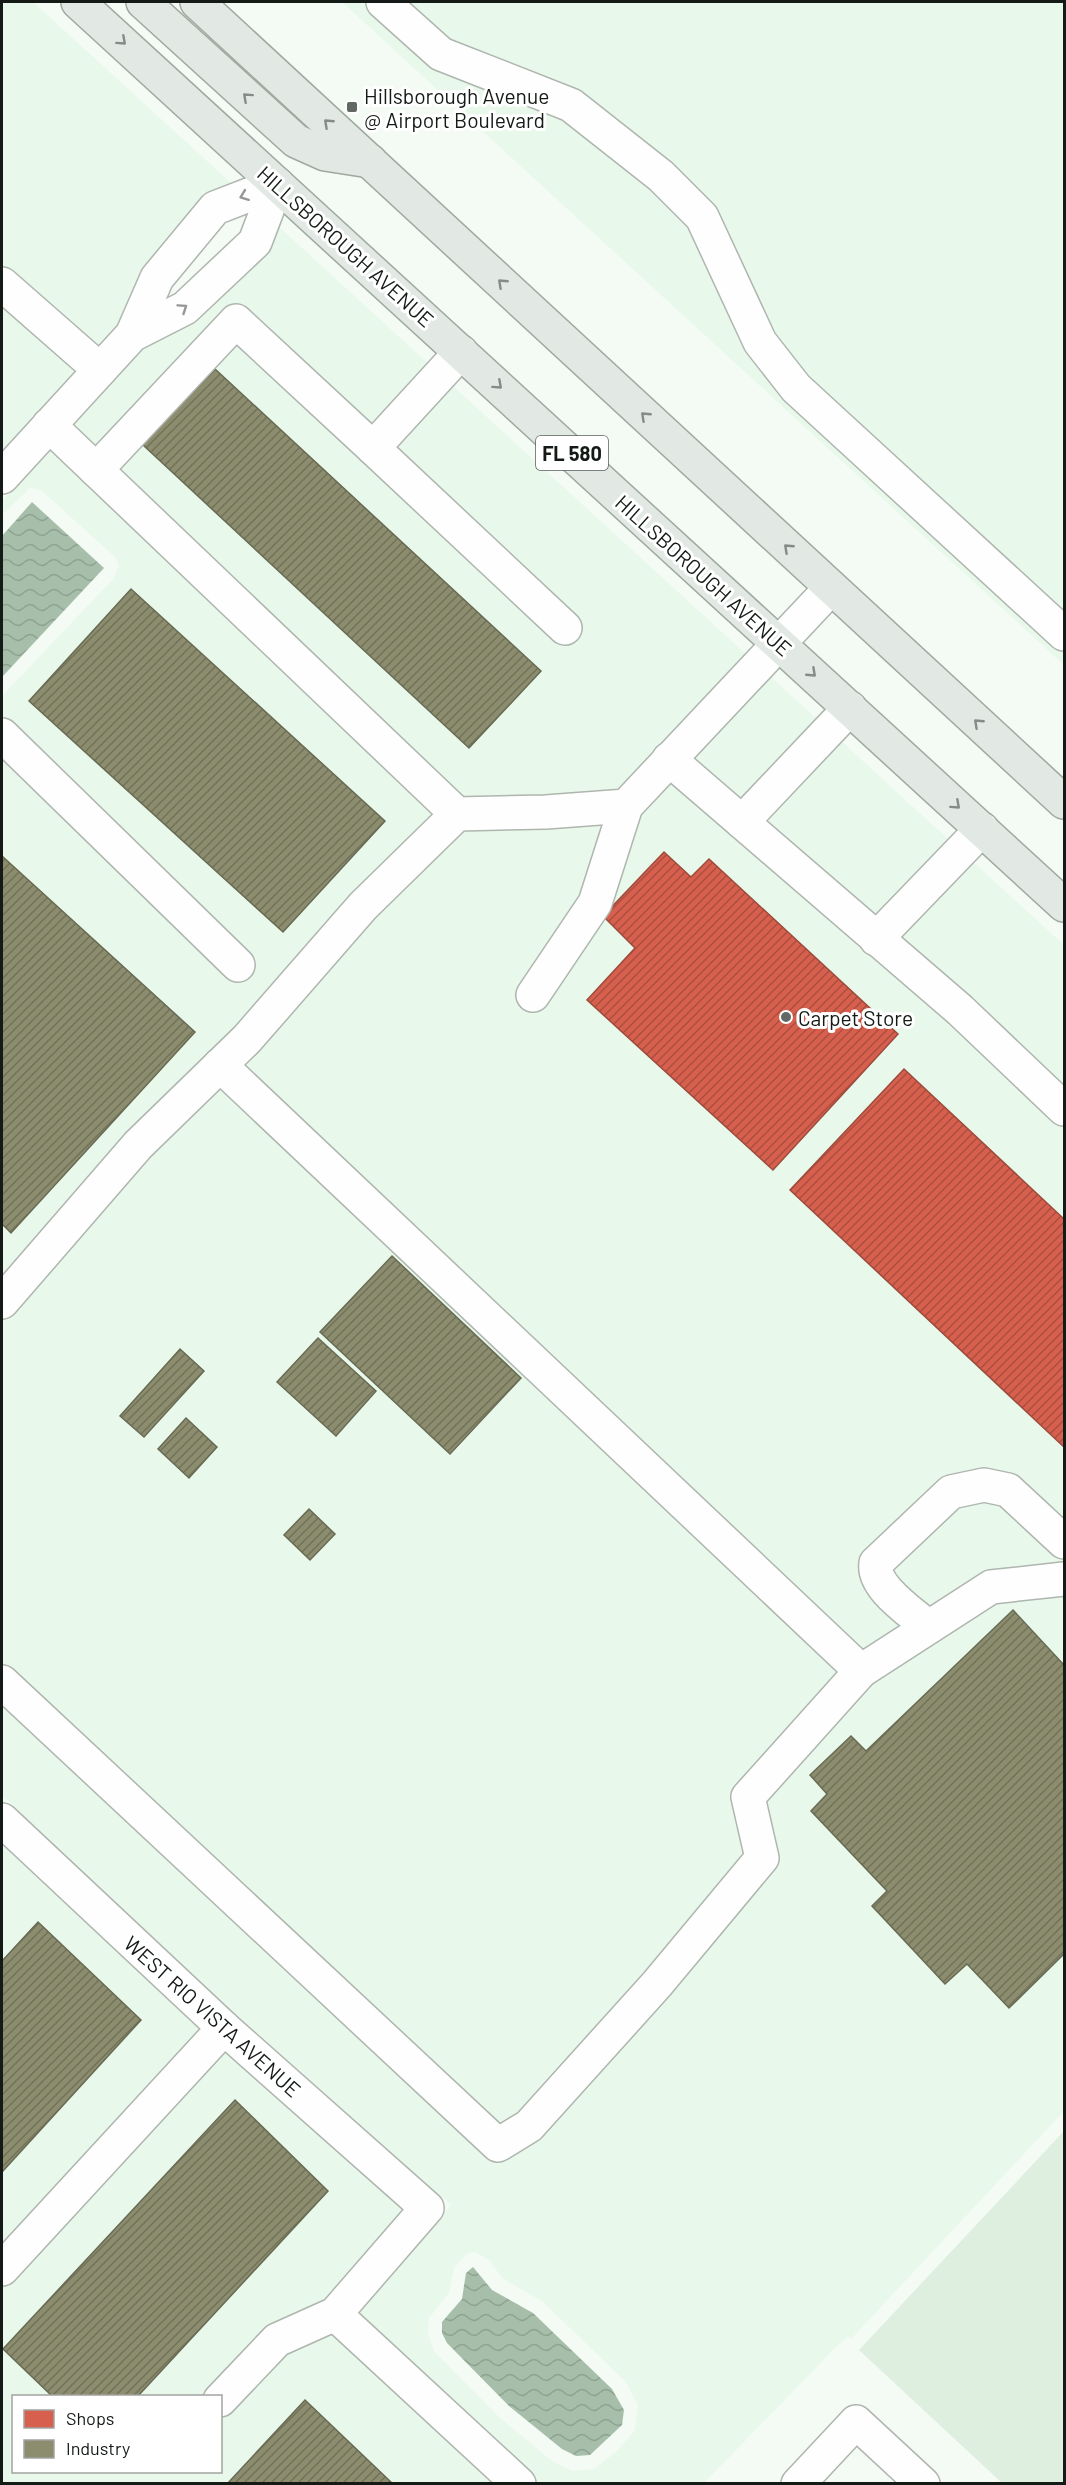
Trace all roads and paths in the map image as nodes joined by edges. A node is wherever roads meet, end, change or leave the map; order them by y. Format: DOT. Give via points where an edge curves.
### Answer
graph roads {
  1 [pos="78,2"];
  2 [pos="143,2"];
  3 [pos="197,2"];
  4 [pos="383,2"];
  5 [pos="370,161"];
  6 [pos="277,184"];
  7 [pos="2,284"];
  8 [pos="132,335"];
  9 [pos="461,352"];
  10 [pos="100,370"];
  11 [pos="49,425"];
  12 [pos="373,448"];
  13 [pos="96,470"];
  14 [pos="2,477"];
  15 [pos="831,588"];
  16 [pos="565,628"];
  17 [pos="1065,634"];
  18 [pos="779,643"];
  19 [pos="850,708"];
  20 [pos="2,735"];
  21 [pos="669,759"];
  22 [pos="1065,802"];
  23 [pos="626,806"];
  24 [pos="457,814"];
  25 [pos="742,822"];
  26 [pos="982,829"];
  27 [pos="1065,905"];
  28 [pos="876,939"];
  29 [pos="238,965"];
  30 [pos="533,995"];
  31 [pos="220,1065"];
  32 [pos="1065,1108"];
  33 [pos="2,1302"];
  34 [pos="1065,1542"];
  35 [pos="1062,1582"];
  36 [pos="927,1626"];
  37 [pos="861,1671"];
  38 [pos="2,1682"];
  39 [pos="6,1832"];
  40 [pos="224,2028"];
  41 [pos="2,2269"];
  42 [pos="335,2314"];
  43 [pos="222,2398"];
  44 [pos="519,2484"];
  45 [pos="798,2484"];
  46 [pos="924,2484"];
  1 -- 6 [label="main road, HILLSBOROUGH AVENUE / FL 580, one-way"];
  5 -- 2 [label="main road, one-way" via="325,154 296,141"];
  5 -- 3 [label="main road, one-way"];
  4 -- 17 [label="street" via="441,54 571,105 661,176 702,217 760,342 796,387"];
  15 -- 5 [label="main road, one-way"];
  8 -- 6 [label="street, one-way" via="185,308 255,242"];
  6 -- 8 [label="street, one-way" via="215,208 157,278"];
  6 -- 9 [label="main road, HILLSBOROUGH AVENUE / FL 580"];
  7 -- 10 [label="street"];
  8 -- 10 [label="street"];
  9 -- 12 [label="street"];
  9 -- 18 [label="main road, HILLSBOROUGH AVENUE / FL 580, one-way"];
  10 -- 11 [label="street"];
  11 -- 13 [label="street"];
  11 -- 14 [label="street"];
  12 -- 13 [label="street" via="236,321"];
  12 -- 16 [label="street"];
  13 -- 24 [label="street"];
  15 -- 18 [label="street"];
  22 -- 15 [label="main road, one-way"];
  18 -- 19 [label="main road, HILLSBOROUGH AVENUE / FL 580, one-way"];
  18 -- 21 [label="street"];
  19 -- 25 [label="street"];
  19 -- 26 [label="main road, HILLSBOROUGH AVENUE / FL 580, one-way"];
  20 -- 29 [label="street"];
  21 -- 23 [label="street"];
  21 -- 25 [label="street"];
  23 -- 24 [label="street"];
  23 -- 30 [label="street" via="595,903"];
  24 -- 31 [label="street" via="363,906"];
  25 -- 28 [label="street"];
  26 -- 27 [label="main road, HILLSBOROUGH AVENUE / FL 580"];
  26 -- 28 [label="street"];
  28 -- 32 [label="street" via="960,1010"];
  31 -- 33 [label="street" via="138,1145"];
  31 -- 37 [label="street"];
  34 -- 36 [label="street" via="1008,1490 984,1485 951,1492 876,1563 874,1571 881,1584"];
  35 -- 36 [label="street" via="991,1587"];
  36 -- 37 [label="street"];
  37 -- 38 [label="street" via="748,1797 762,1858 657,1984 530,2126 498,2145"];
  39 -- 40 [label="street, WEST RIO VISTA AVENUE"];
  40 -- 41 [label="street"];
  40 -- 42 [label="street, WEST RIO VISTA AVENUE" via="427,2208"];
  42 -- 43 [label="street" via="277,2340"];
  42 -- 44 [label="street"];
  45 -- 46 [label="street" via="855,2422"];
}
